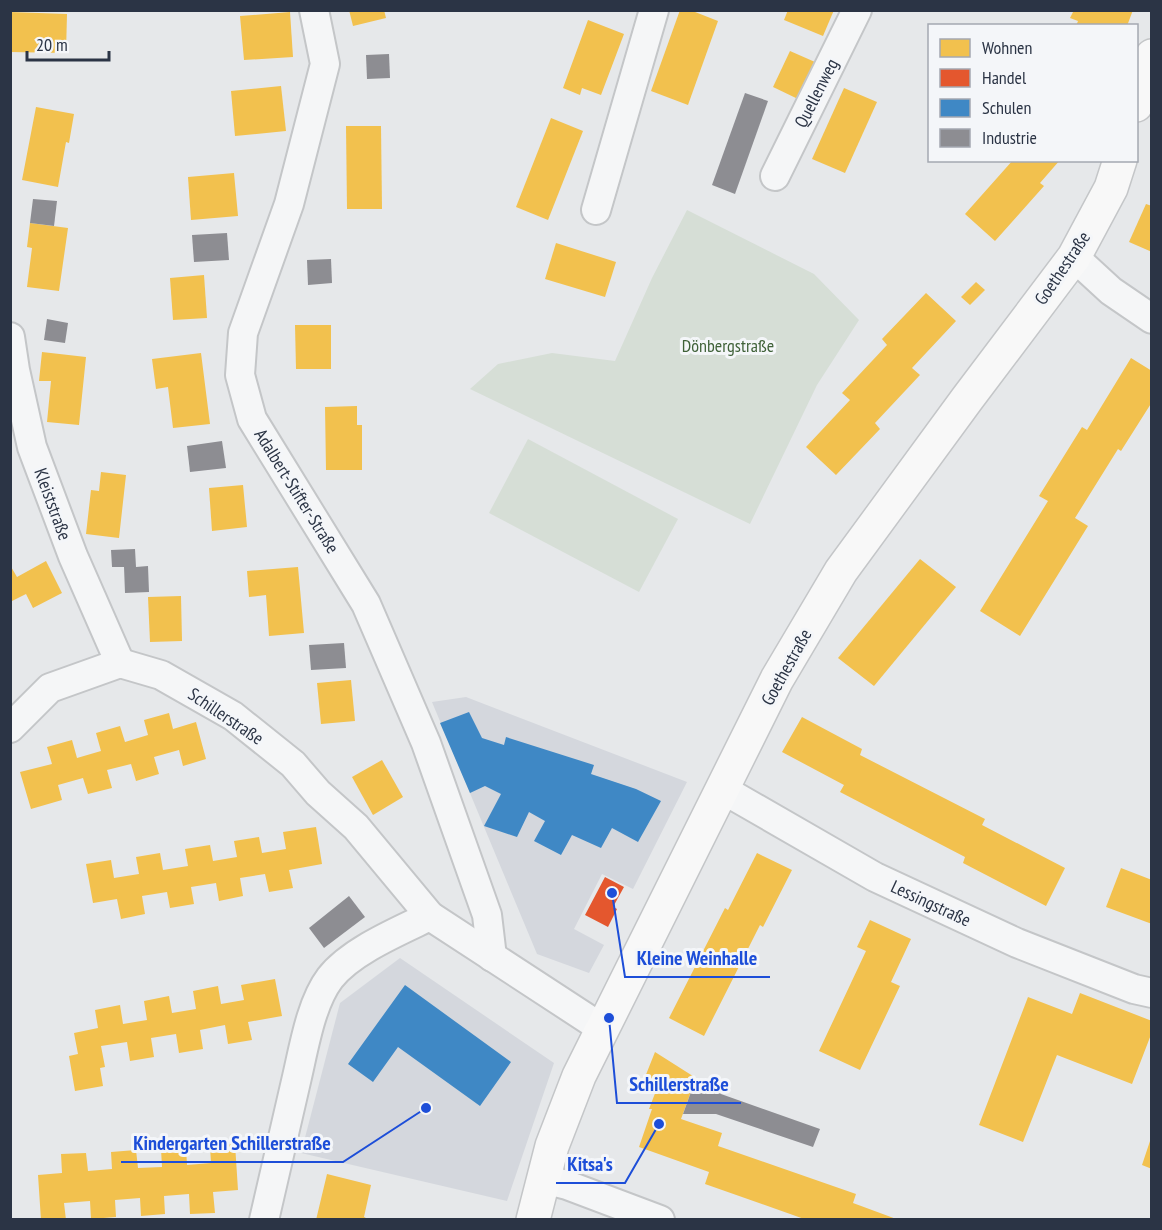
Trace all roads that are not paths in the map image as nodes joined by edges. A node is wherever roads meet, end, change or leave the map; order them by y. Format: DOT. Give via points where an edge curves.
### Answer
graph roads {
  1 [pos="314,10"];
  2 [pos="654,10"];
  3 [pos="858,10"];
  4 [pos="1152,56"];
  5 [pos="1138,102"];
  6 [pos="1119,162"];
  7 [pos="775,176"];
  8 [pos="596,210"];
  9 [pos="1074,257"];
  10 [pos="1152,319"];
  11 [pos="10,337"];
  12 [pos="120,663"];
  13 [pos="10,728"];
  14 [pos="723,789"];
  15 [pos="430,916"];
  16 [pos="492,957"];
  17 [pos="1152,993"];
  18 [pos="603,1029"];
  19 [pos="543,1179"];
  20 [pos="264,1220"];
  21 [pos="533,1220"];
  22 [pos="660,1220"];
  1 -- 16 [label="street, Adalbert-Stifter-Straße" via="325,64 289,204 243,333 240,375 252,419 366,604 417,721 487,915"];
  2 -- 8 [label="street"];
  3 -- 7 [label="street, Quellenweg"];
  4 -- 5 [label="street"];
  6 -- 9 [label="street, Goethestraße" via="1111,188"];
  9 -- 10 [label="street" via="1111,291"];
  9 -- 14 [label="street, Goethestraße" via="841,571 777,679"];
  11 -- 12 [label="street, Kleiststraße" via="32,447 73,556"];
  12 -- 13 [label="street" via="50,688"];
  12 -- 15 [label="street, Schillerstraße" via="172,681 232,717 293,764 356,827"];
  14 -- 17 [label="street, Lessingstraße" via="875,877 1017,943"];
  14 -- 18 [label="street, Goethestraße"];
  15 -- 16 [label="street, Schillerstraße"];
  15 -- 20 [label="street" via="353,957 331,977 320,994"];
  16 -- 18 [label="street, Schillerstraße"];
  18 -- 19 [label="street, Goethestraße" via="571,1094"];
  19 -- 21 [label="street, Goethestraße"];
  19 -- 22 [label="street"];
}
